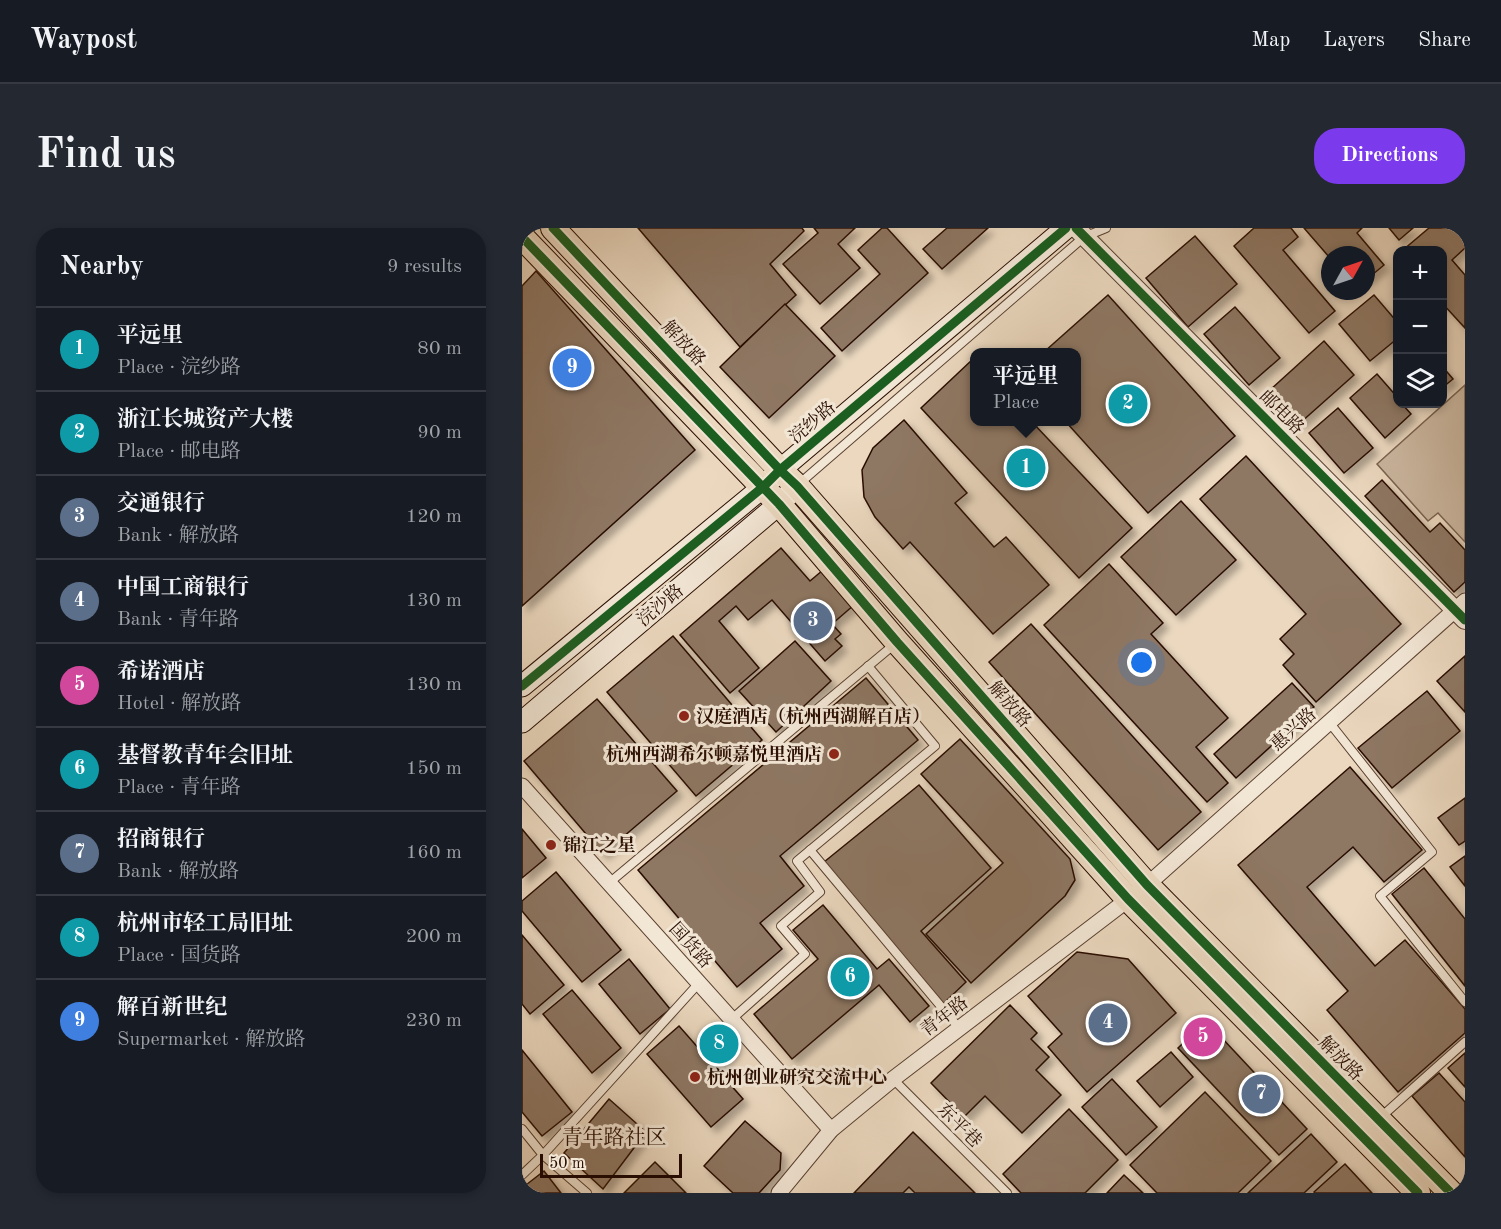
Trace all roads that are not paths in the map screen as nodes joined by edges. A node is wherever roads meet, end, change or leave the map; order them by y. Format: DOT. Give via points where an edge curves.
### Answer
graph roads {
  1 [pos="554,228"];
  2 [pos="1106,228"];
  3 [pos="1075,231"];
  4 [pos="524,243"];
  5 [pos="780,487"];
  6 [pos="1462,610"];
  7 [pos="897,642"];
  8 [pos="868,666"];
  9 [pos="522,686"];
  10 [pos="522,722"];
  11 [pos="1329,722"];
  12 [pos="522,786"];
  13 [pos="810,850"];
  14 [pos="609,883"];
  15 [pos="1137,892"];
  16 [pos="699,983"];
  17 [pos="1465,1002"];
  18 [pos="732,1019"];
  19 [pos="959,1028"];
  20 [pos="1465,1042"];
  21 [pos="892,1079"];
  22 [pos="1378,1119"];
  23 [pos="522,1129"];
  24 [pos="831,1130"];
  25 [pos="543,1155"];
  26 [pos="522,1175"];
  27 [pos="587,1193"];
  28 [pos="779,1193"];
  29 [pos="1007,1193"];
  30 [pos="1418,1193"];
  31 [pos="1451,1193"];
  1 -- 4 [label="street"];
  1 -- 5 [label="main road, 解放路"];
  2 -- 3 [label="lane"];
  3 -- 5 [label="main road, 浣纱路"];
  3 -- 6 [label="street, 邮电路"];
  4 -- 5 [label="main road, 解放路"];
  5 -- 7 [label="main road, 解放路"];
  5 -- 9 [label="main road, 浣纱路"];
  5 -- 10 [label="main road, 浣沙路"];
  5 -- 15 [label="main road, 解放路"];
  6 -- 11 [label="street, 惠兴路"];
  7 -- 8 [label="lane"];
  7 -- 15 [label="main road, 解放路"];
  8 -- 13 [label="lane" via="935,746"];
  8 -- 14 [label="lane"];
  11 -- 15 [label="street, 惠兴路"];
  11 -- 17 [label="lane" via="1432,852 1380,896"];
  12 -- 14 [label="street, 国货路"];
  13 -- 18 [label="lane" via="797,861 820,892 781,926 805,954"];
  13 -- 19 [label="lane"];
  14 -- 16 [label="street, 国货路"];
  15 -- 19 [label="street, 青年路"];
  15 -- 22 [label="main road, 解放路"];
  15 -- 30 [label="main road, 解放路"];
  16 -- 18 [label="street, 国货路"];
  16 -- 25 [label="lane"];
  18 -- 24 [label="street, 国货路"];
  19 -- 21 [label="street, 青年路"];
  20 -- 22 [label="lane"];
  21 -- 24 [label="street, 青年路"];
  21 -- 29 [label="lane, 东平巷"];
  22 -- 31 [label="main road, 解放路"];
  23 -- 25 [label="lane"];
  24 -- 28 [label="street, 青年路"];
  25 -- 26 [label="lane"];
  25 -- 27 [label="lane"];
}
